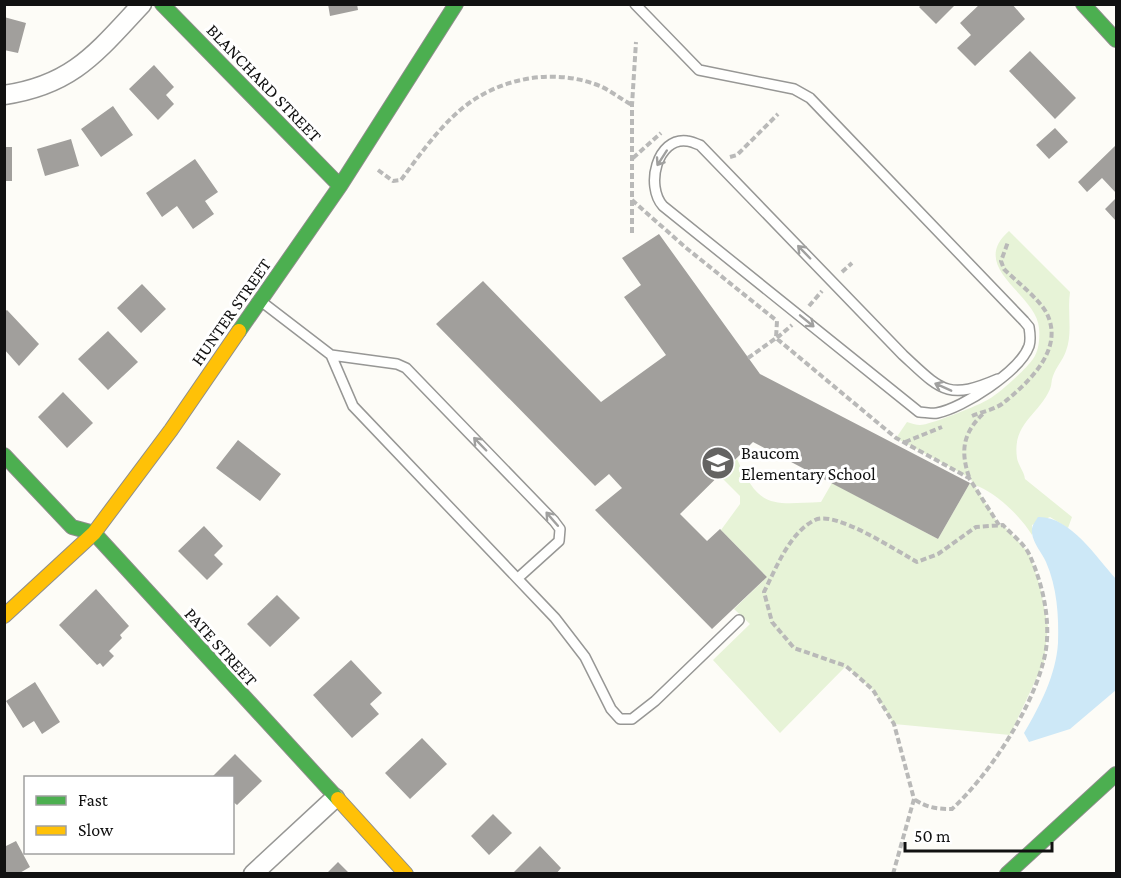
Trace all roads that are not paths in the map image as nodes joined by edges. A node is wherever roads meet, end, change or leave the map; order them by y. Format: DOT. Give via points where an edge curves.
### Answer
graph roads {
  1 [pos="142,4"];
  2 [pos="162,4"];
  3 [pos="456,4"];
  4 [pos="635,4"];
  5 [pos="1083,4"];
  6 [pos="1116,40"];
  7 [pos="4,94"];
  8 [pos="340,186"];
  9 [pos="260,301"];
  10 [pos="331,355"];
  11 [pos="998,380"];
  12 [pos="4,455"];
  13 [pos="94,533"];
  14 [pos="518,578"];
  15 [pos="4,616"];
  16 [pos="739,620"];
  17 [pos="1116,774"];
  18 [pos="334,798"];
  19 [pos="253,873"];
  20 [pos="405,873"];
  21 [pos="1007,873"];
  1 -- 7 [label="street" via="75,70 56,82"];
  2 -- 8 [label="street, BLANCHARD STREET"];
  3 -- 8 [label="street, HUNTER STREET"];
  4 -- 11 [label="lane" via="699,70 794,89 810,98 1029,327 1029,346"];
  5 -- 6 [label="street"];
  8 -- 9 [label="street, HUNTER STREET"];
  9 -- 10 [label="lane"];
  9 -- 13 [label="street, HUNTER STREET"];
  10 -- 14 [label="lane" via="353,406"];
  14 -- 10 [label="lane, one-way" via="559,542 560,529 554,521 406,368"];
  11 -- 11 [label="lane, one-way" via="971,391 954,392 935,385 700,146 685,140 663,153 653,176 657,199 663,206 919,412 937,413"];
  12 -- 13 [label="street, PATE STREET" via="72,527"];
  13 -- 15 [label="street, HUNTER STREET"];
  13 -- 18 [label="street, PATE STREET"];
  14 -- 16 [label="lane" via="585,657 620,719 632,719 655,701"];
  17 -- 21 [label="street"];
  18 -- 19 [label="street"];
  18 -- 20 [label="street, PATE STREET"];
}
